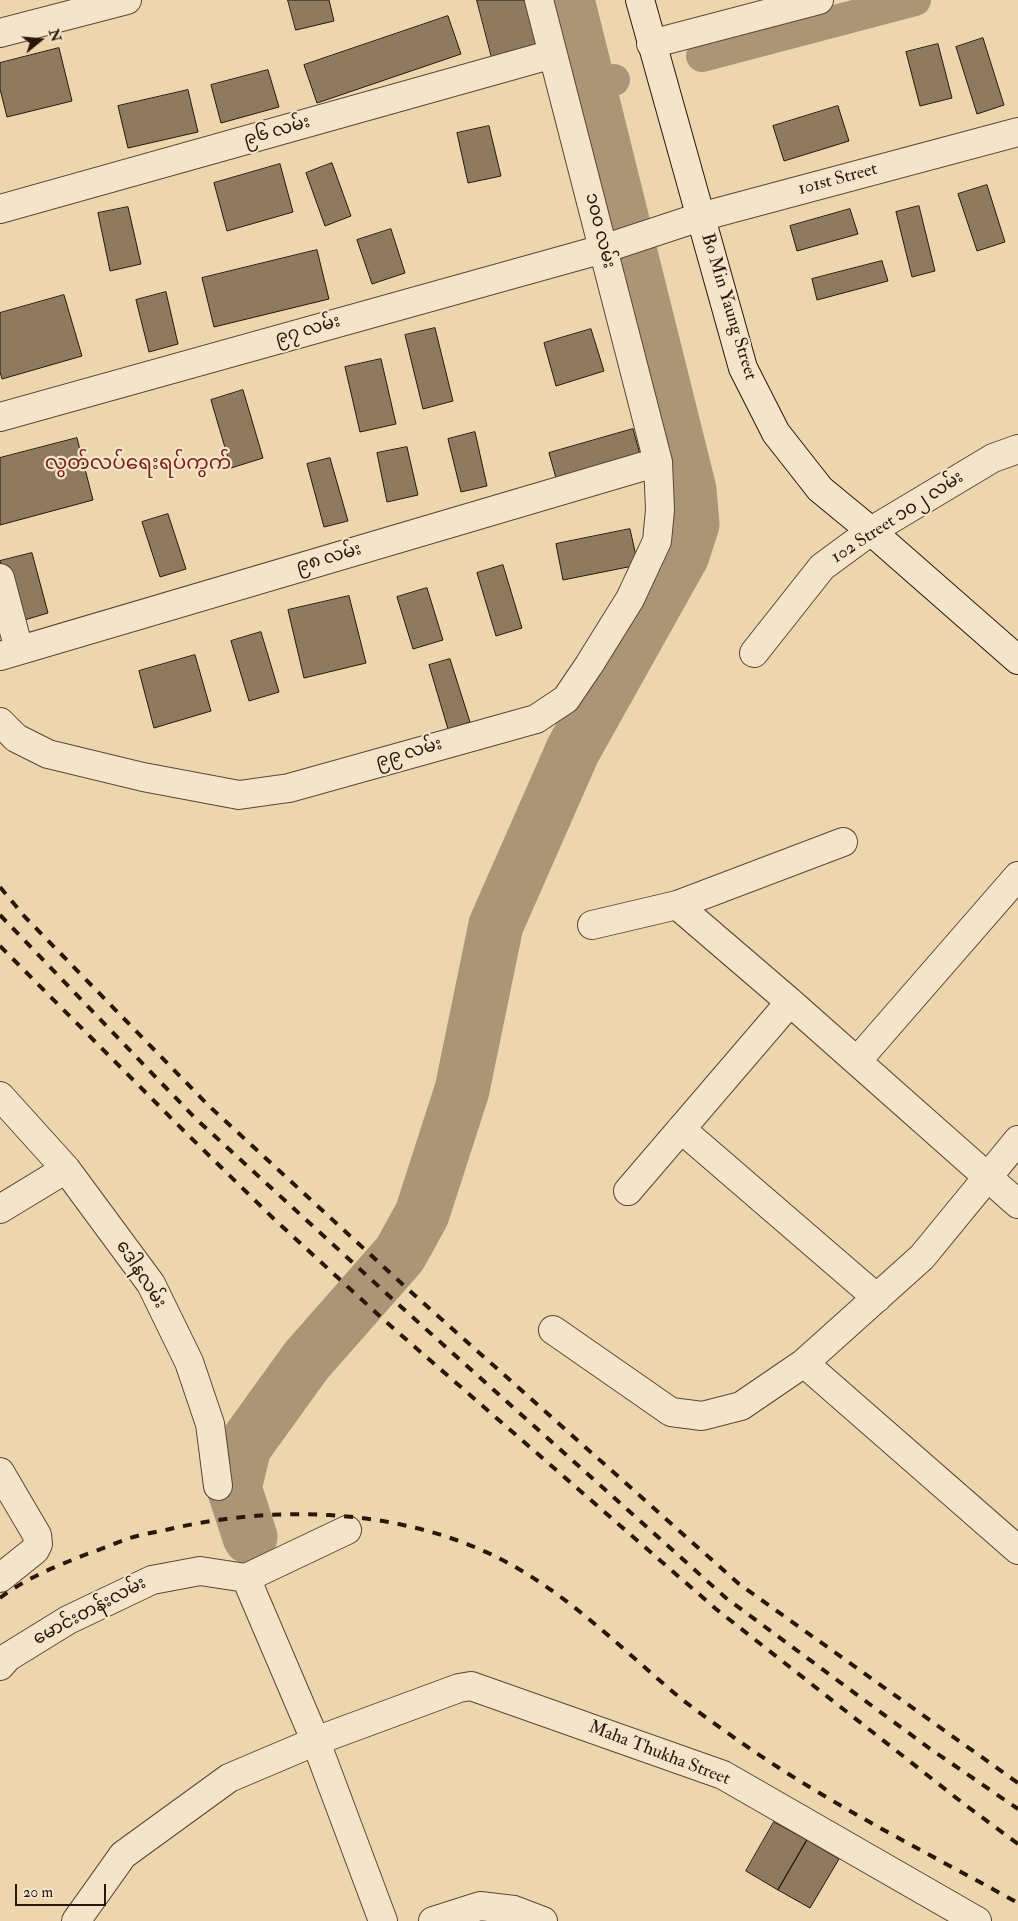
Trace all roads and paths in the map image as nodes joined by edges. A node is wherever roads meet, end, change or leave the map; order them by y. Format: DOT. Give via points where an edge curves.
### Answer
graph roads {
  1 [pos="127,0"];
  2 [pos="539,0"];
  3 [pos="640,0"];
  4 [pos="819,0"];
  5 [pos="0,33"];
  6 [pos="651,44"];
  7 [pos="553,54"];
  8 [pos="1018,132"];
  9 [pos="0,209"];
  10 [pos="700,217"];
  11 [pos="658,231"];
  12 [pos="610,247"];
  13 [pos="0,417"];
  14 [pos="1018,449"];
  15 [pos="658,462"];
  16 [pos="871,531"];
  17 [pos="0,578"];
  18 [pos="10,653"];
  19 [pos="754,653"];
  20 [pos="1018,660"];
  21 [pos="0,722"];
  22 [pos="842,842"];
  23 [pos="1018,876"];
  24 [pos="677,905"];
  25 [pos="592,925"];
  26 [pos="790,1002"];
  27 [pos="857,1061"];
  28 [pos="0,1096"];
  29 [pos="681,1129"];
  30 [pos="1018,1140"];
  31 [pos="66,1169"];
  32 [pos="987,1177"];
  33 [pos="628,1191"];
  34 [pos="1018,1204"];
  35 [pos="0,1209"];
  36 [pos="877,1298"];
  37 [pos="554,1330"];
  38 [pos="804,1363"];
  39 [pos="0,1472"];
  40 [pos="218,1486"];
  41 [pos="347,1530"];
  42 [pos="1018,1550"];
  43 [pos="0,1578"];
  44 [pos="246,1578"];
  45 [pos="0,1666"];
  46 [pos="318,1741"];
  47 [pos="76,1921"];
  48 [pos="383,1921"];
  49 [pos="433,1921"];
  50 [pos="543,1921"];
  51 [pos="977,1921"];
  1 -- 5 [label="street"];
  2 -- 7 [label="street, ၁၀၀ လမ်း"];
  3 -- 6 [label="street, Bo Min Yaung Street"];
  4 -- 6 [label="street"];
  6 -- 10 [label="street, Bo Min Yaung Street"];
  7 -- 9 [label="street, ၉၆ လမ်း"];
  7 -- 12 [label="street, ၁၀၀ လမ်း"];
  8 -- 10 [label="street, 101st Street"];
  10 -- 11 [label="street, 101st Street"];
  10 -- 16 [label="street, Bo Min Yaung Street" via="743,368 776,434 820,489"];
  11 -- 12 [label="street, ၉၇ လမ်း"];
  12 -- 13 [label="street, ၉၇ လမ်း"];
  12 -- 15 [label="street, ၁၀၀ လမ်း"];
  14 -- 16 [label="street, 102 Street ၁၀၂ လမ်း" via="992,458"];
  15 -- 18 [label="street, ၉၈ လမ်း"];
  15 -- 21 [label="street, ၉၉ လမ်း" via="658,541 630,599 566,699 536,719 289,788 238,795 143,778 48,754 16,738"];
  16 -- 19 [label="street, 102 Street ၁၀၂ လမ်း" via="822,567"];
  16 -- 20 [label="street, Bo Min Yaung Street"];
  17 -- 18 [label="street"];
  22 -- 24 [label="street"];
  23 -- 27 [label="street"];
  24 -- 25 [label="street"];
  24 -- 26 [label="street"];
  26 -- 27 [label="street"];
  26 -- 29 [label="street"];
  27 -- 32 [label="street"];
  28 -- 31 [label="street, ဒေါနလမ်း"];
  29 -- 33 [label="street"];
  29 -- 36 [label="street"];
  30 -- 32 [label="street"];
  31 -- 35 [label="street"];
  31 -- 40 [label="street, ဒေါနလမ်း" via="151,1284 189,1362 210,1424"];
  32 -- 34 [label="street"];
  32 -- 36 [label="street" via="922,1257"];
  36 -- 38 [label="street"];
  37 -- 38 [label="street" via="671,1412 702,1416 741,1406"];
  38 -- 42 [label="street"];
  39 -- 43 [label="street" via="37,1535 38,1544"];
  41 -- 44 [label="street"];
  44 -- 45 [label="street, မောင်းတန်းလမ်း" via="200,1570 152,1580 68,1620 8,1657"];
  44 -- 46 [label="street"];
  46 -- 47 [label="street, Maha Thukha Street" via="229,1778 123,1855"];
  46 -- 48 [label="street"];
  46 -- 51 [label="street, Maha Thukha Street" via="459,1688 483,1689 723,1775"];
  49 -- 50 [label="street" via="480,1906 514,1910"];
}
